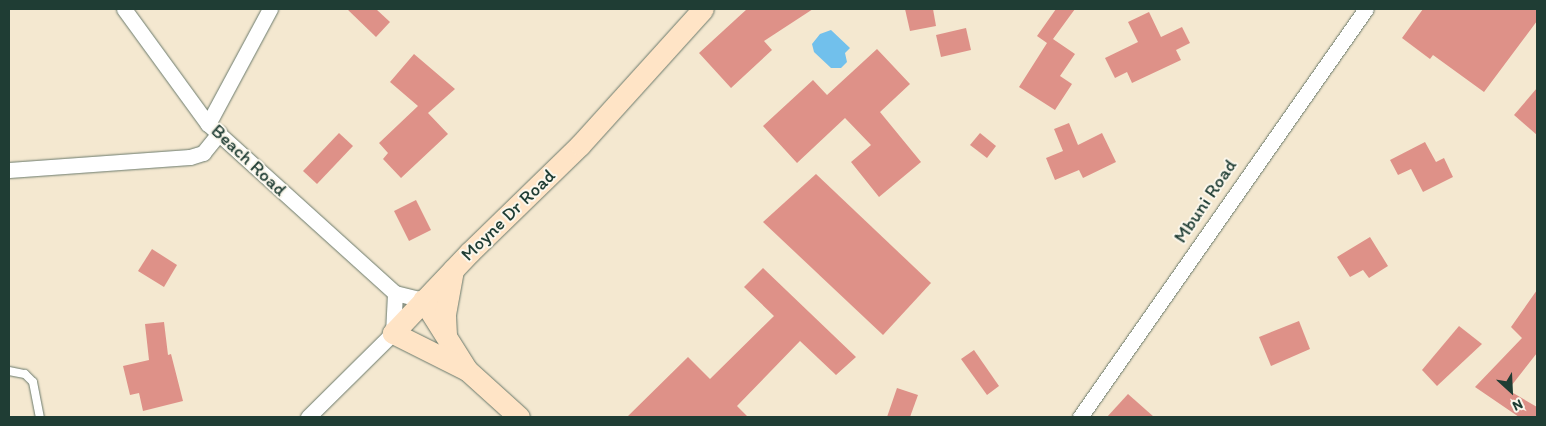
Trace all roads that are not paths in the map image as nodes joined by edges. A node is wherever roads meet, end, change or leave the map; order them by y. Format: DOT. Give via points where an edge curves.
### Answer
graph roads {
  1 [pos="124,9"];
  2 [pos="270,9"];
  3 [pos="703,9"];
  4 [pos="1366,9"];
  5 [pos="213,128"];
  6 [pos="9,170"];
  7 [pos="453,270"];
  8 [pos="395,293"];
  9 [pos="424,300"];
  10 [pos="393,332"];
  11 [pos="446,335"];
  12 [pos="467,370"];
  13 [pos="9,371"];
  14 [pos="40,417"];
  15 [pos="308,417"];
  16 [pos="519,417"];
  17 [pos="1080,417"];
  1 -- 5 [label="street, Beach Road"];
  2 -- 5 [label="street"];
  3 -- 7 [label="main road, Moyne Dr Road" via="611,114"];
  4 -- 17 [label="street, Mbuni Road"];
  5 -- 6 [label="street" via="203,153 190,157"];
  5 -- 8 [label="street, Beach Road"];
  7 -- 9 [label="main road, Moyne Dr Road"];
  7 -- 11 [label="main road" via="445,314"];
  8 -- 9 [label="street, Beach Road"];
  8 -- 10 [label="street"];
  9 -- 10 [label="main road, Moyne Dr Road"];
  9 -- 11 [label="main road"];
  10 -- 12 [label="main road"];
  10 -- 15 [label="street, Moyne Dr Road"];
  11 -- 12 [label="main road"];
  12 -- 16 [label="main road"];
  13 -- 14 [label="lane" via="25,374 33,382"];
}
